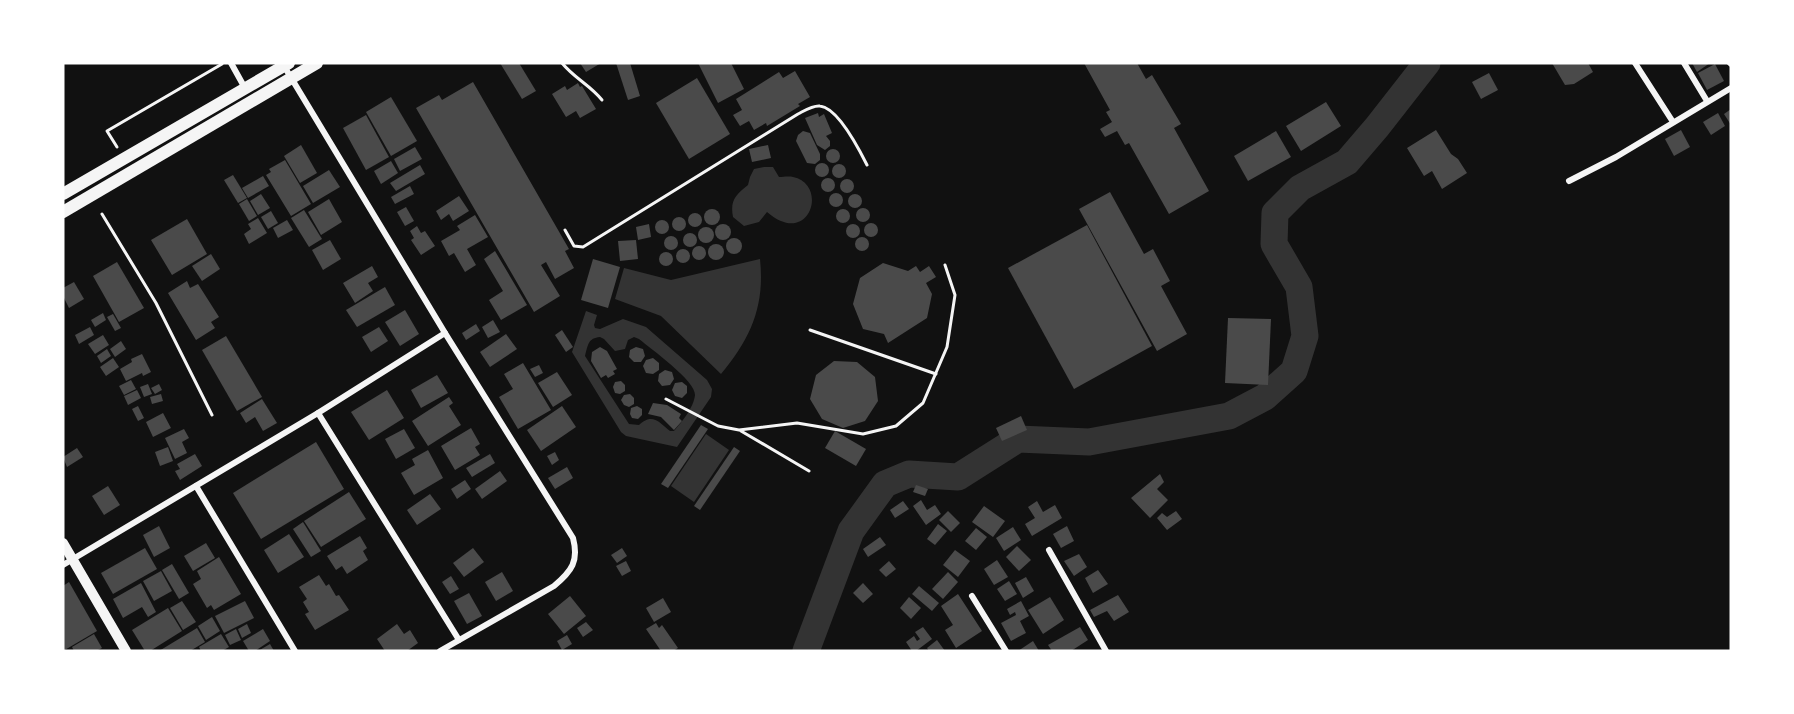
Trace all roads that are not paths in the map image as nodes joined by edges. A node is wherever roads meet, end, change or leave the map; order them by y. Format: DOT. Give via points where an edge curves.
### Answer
graph roads {
  1 [pos="231,63"];
  2 [pos="317,63"];
  3 [pos="1635,63"];
  4 [pos="1683,63"];
  5 [pos="287,65"];
  6 [pos="291,78"];
  7 [pos="245,88"];
  8 [pos="1731,88"];
  9 [pos="252,101"];
  10 [pos="1707,101"];
  11 [pos="1673,122"];
  12 [pos="1569,181"];
  13 [pos="63,194"];
  14 [pos="63,212"];
  15 [pos="445,333"];
  16 [pos="318,413"];
  17 [pos="196,486"];
  18 [pos="63,543"];
  19 [pos="1048,550"];
  20 [pos="68,562"];
  21 [pos="972,596"];
  22 [pos="459,640"];
  23 [pos="126,651"];
  24 [pos="294,651"];
  25 [pos="440,651"];
  26 [pos="1006,651"];
  27 [pos="1106,651"];
  1 -- 7 [label="street"];
  2 -- 6 [label="highway"];
  3 -- 11 [label="street"];
  4 -- 10 [label="street"];
  5 -- 6 [label="street"];
  5 -- 7 [label="highway"];
  6 -- 9 [label="highway"];
  6 -- 15 [label="street"];
  7 -- 9 [label="street"];
  7 -- 13 [label="highway"];
  8 -- 10 [label="street"];
  9 -- 14 [label="highway"];
  10 -- 11 [label="street"];
  11 -- 12 [label="street"];
  15 -- 16 [label="street"];
  15 -- 22 [label="street" via="573,538 576,551 573,565 554,586"];
  16 -- 17 [label="street"];
  16 -- 22 [label="street"];
  17 -- 20 [label="street"];
  17 -- 24 [label="street"];
  18 -- 20 [label="main road"];
  19 -- 27 [label="street"];
  20 -- 23 [label="main road"];
  21 -- 26 [label="street"];
  22 -- 25 [label="street"];
}
